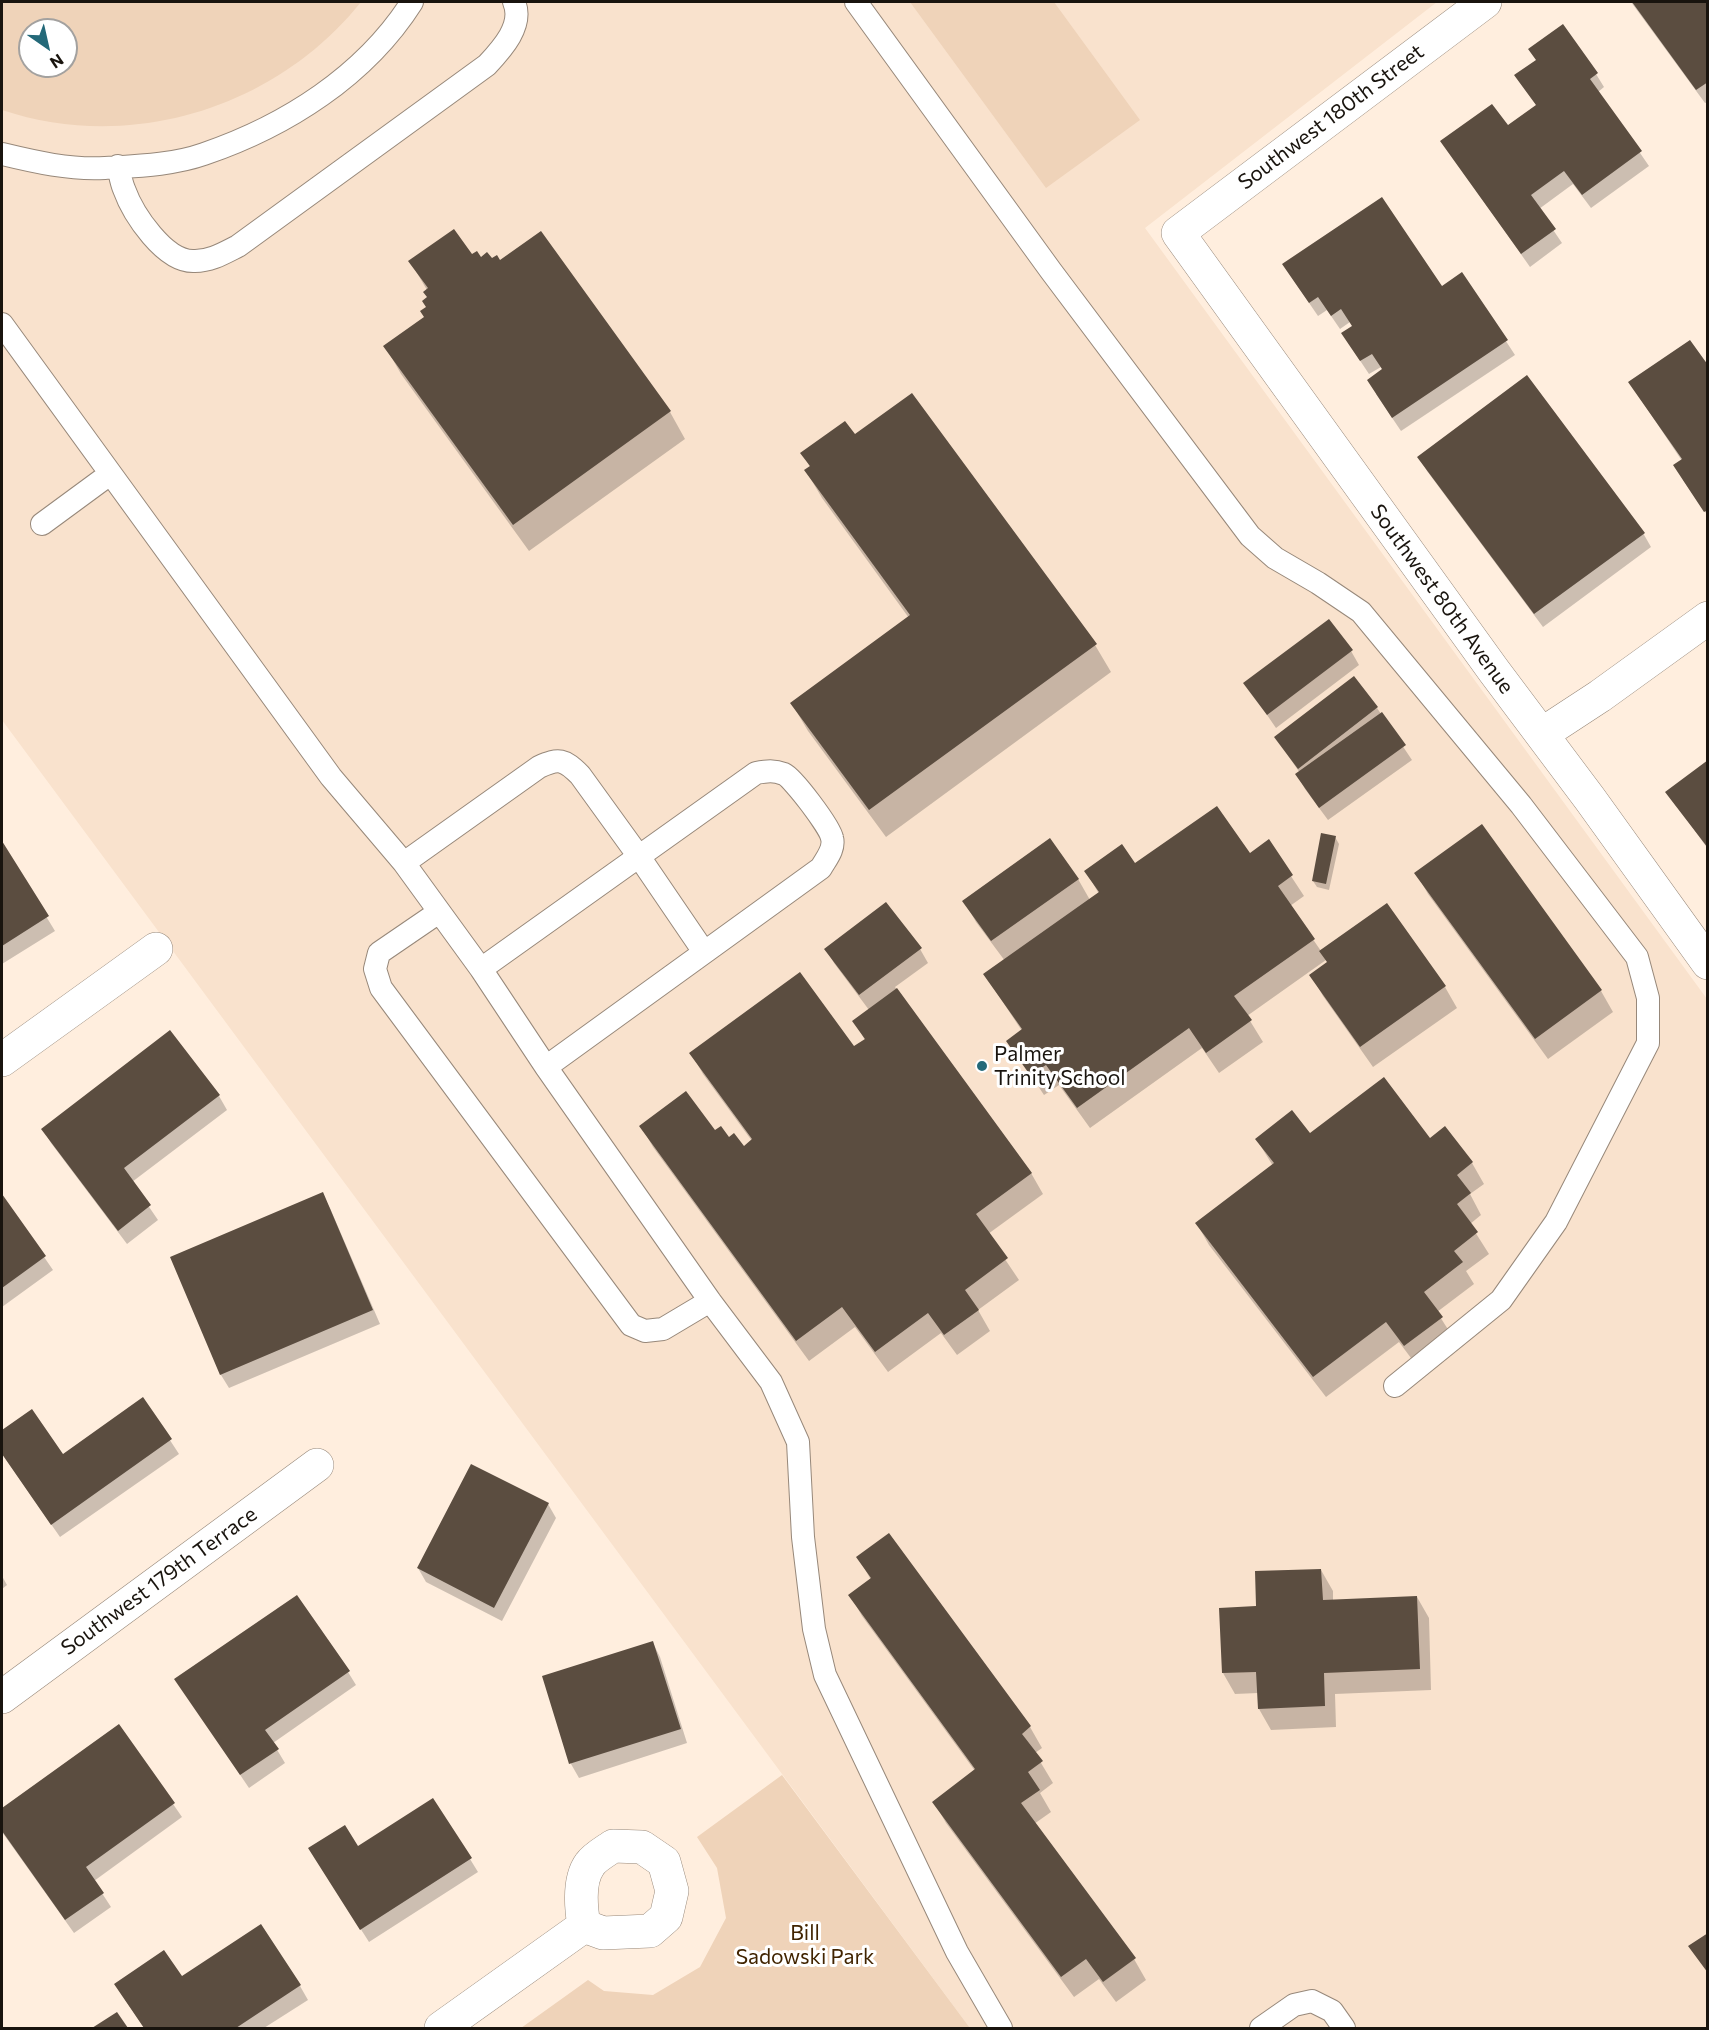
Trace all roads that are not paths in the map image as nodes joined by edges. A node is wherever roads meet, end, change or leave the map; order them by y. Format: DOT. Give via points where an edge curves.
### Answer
graph roads {
  1 [pos="412,2"];
  2 [pos="514,2"];
  3 [pos="856,2"];
  4 [pos="1485,2"];
  5 [pos="2,154"];
  6 [pos="118,166"];
  7 [pos="1178,233"];
  8 [pos="2,324"];
  9 [pos="110,474"];
  10 [pos="42,524"];
  11 [pos="1707,618"];
  12 [pos="1542,734"];
  13 [pos="640,858"];
  14 [pos="404,863"];
  15 [pos="439,912"];
  16 [pos="156,949"];
  17 [pos="704,952"];
  18 [pos="1707,963"];
  19 [pos="481,969"];
  20 [pos="2,1060"];
  21 [pos="546,1067"];
  22 [pos="710,1301"];
  23 [pos="1395,1386"];
  24 [pos="317,1465"];
  25 [pos="2,1697"];
  26 [pos="584,1926"];
  27 [pos="441,2028"];
  28 [pos="1001,2028"];
  29 [pos="1261,2028"];
  30 [pos="1344,2028"];
  1 -- 6 [label="lane" via="356,68 284,119 202,155 158,164"];
  2 -- 6 [label="lane" via="515,26 503,49 487,65 216,258 193,262 173,255 156,242 124,190"];
  3 -- 23 [label="lane" via="1250,536 1275,558 1361,612 1521,805 1637,957 1648,998 1648,1043 1556,1222 1501,1300"];
  4 -- 7 [label="street, Southwest 180th Street"];
  5 -- 6 [label="lane" via="46,164"];
  7 -- 12 [label="street, Southwest 80th Avenue"];
  8 -- 9 [label="lane"];
  9 -- 10 [label="lane"];
  9 -- 14 [label="lane" via="331,777"];
  11 -- 12 [label="street"];
  12 -- 18 [label="street, Southwest 80th Avenue"];
  13 -- 14 [label="lane" via="580,775 567,763 554,760"];
  13 -- 17 [label="lane"];
  13 -- 17 [label="lane" via="756,773 771,770 786,775 798,787 826,826 833,838 830,854 821,868"];
  13 -- 19 [label="lane"];
  14 -- 15 [label="lane"];
  15 -- 19 [label="lane"];
  15 -- 22 [label="lane" via="379,953 375,969 381,988 630,1325 645,1331 663,1329"];
  16 -- 20 [label="street"];
  17 -- 21 [label="lane"];
  19 -- 21 [label="lane"];
  21 -- 22 [label="lane"];
  22 -- 28 [label="lane" via="771,1382 798,1442 802,1537 814,1629 825,1675 957,1952"];
  24 -- 25 [label="street, Southwest 179th Terrace"];
  26 -- 27 [label="street"];
  29 -- 30 [label="lane" via="1294,2005 1312,2001 1332,2011"];
}
